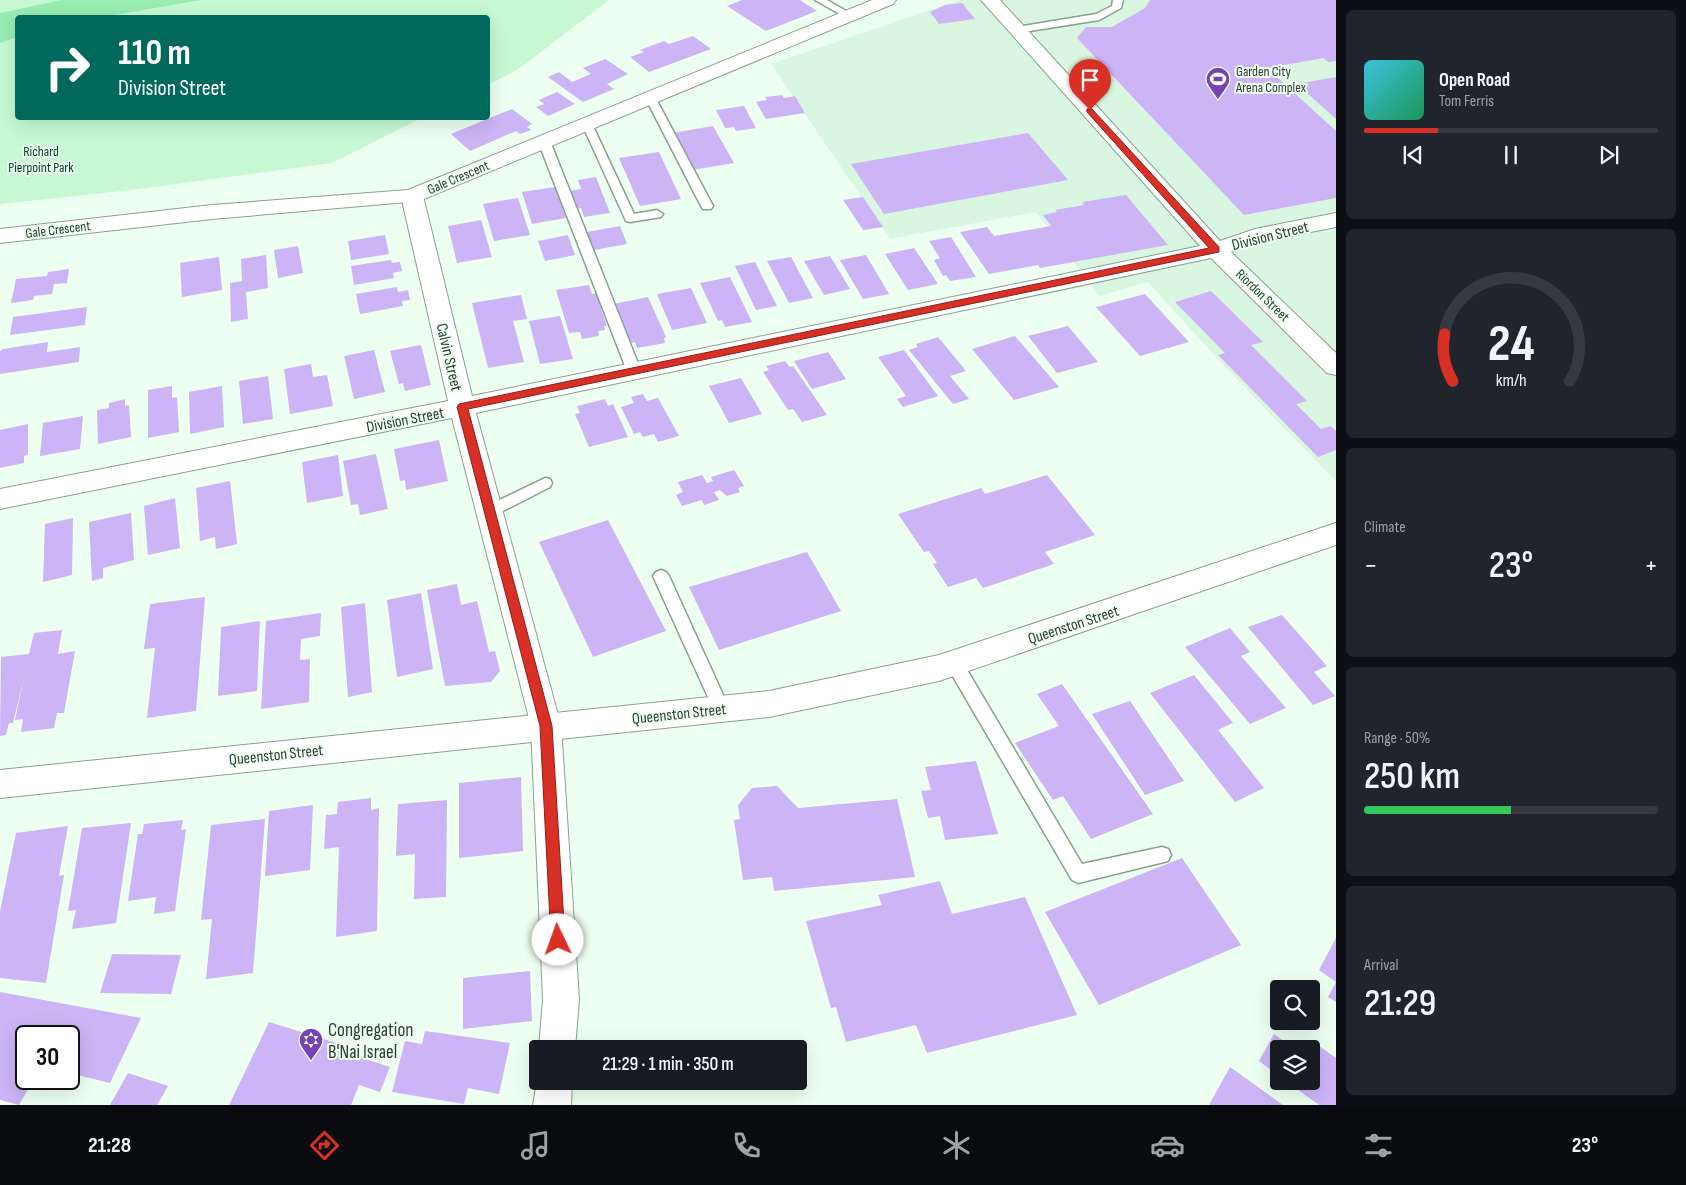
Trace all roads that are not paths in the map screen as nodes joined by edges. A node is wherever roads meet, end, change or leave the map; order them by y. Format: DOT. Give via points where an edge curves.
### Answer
graph roads {
  1 [pos="820,0"];
  2 [pos="887,0"];
  3 [pos="990,0"];
  4 [pos="1118,0"];
  5 [pos="848,15"];
  6 [pos="1017,30"];
  7 [pos="650,97"];
  8 [pos="587,124"];
  9 [pos="544,142"];
  10 [pos="412,196"];
  11 [pos="707,206"];
  12 [pos="657,214"];
  13 [pos="1336,220"];
  14 [pos="0,236"];
  15 [pos="1216,250"];
  16 [pos="1336,367"];
  17 [pos="634,371"];
  18 [pos="462,407"];
  19 [pos="545,483"];
  20 [pos="0,499"];
  21 [pos="490,511"];
  22 [pos="1336,534"];
  23 [pos="661,576"];
  24 [pos="954,663"];
  25 [pos="721,708"];
  26 [pos="546,726"];
  27 [pos="0,784"];
  28 [pos="1162,855"];
  29 [pos="558,1040"];
  30 [pos="553,1090"];
  31 [pos="552,1105"];
  1 -- 5 [label="lane"];
  2 -- 5 [label="street, Gale Crescent"];
  3 -- 6 [label="street, Riordon Street"];
  4 -- 6 [label="lane" via="1116,8 1099,17"];
  5 -- 7 [label="street, Gale Crescent"];
  6 -- 15 [label="street, Riordon Street"];
  7 -- 8 [label="street, Gale Crescent"];
  7 -- 11 [label="lane"];
  8 -- 9 [label="street, Gale Crescent"];
  8 -- 12 [label="lane" via="630,218"];
  9 -- 10 [label="street, Gale Crescent"];
  9 -- 17 [label="lane"];
  10 -- 14 [label="street, Gale Crescent" via="212,212"];
  10 -- 18 [label="street, Calvin Street"];
  13 -- 15 [label="street, Division Street" via="1255,236"];
  15 -- 16 [label="street, Riordon Street"];
  15 -- 17 [label="street, Division Street"];
  17 -- 18 [label="street, Division Street"];
  18 -- 20 [label="street, Division Street"];
  18 -- 21 [label="street, Calvin Street"];
  19 -- 21 [label="lane"];
  21 -- 26 [label="street, Calvin Street"];
  22 -- 24 [label="street, Queenston Street"];
  23 -- 25 [label="lane"];
  24 -- 25 [label="street, Queenston Street" via="769,704"];
  24 -- 28 [label="lane" via="1078,874"];
  25 -- 26 [label="street, Queenston Street"];
  26 -- 27 [label="street, Queenston Street"];
  26 -- 29 [label="street, Calvin Street" via="562,999"];
  30 -- 31 [label="street"];
}
